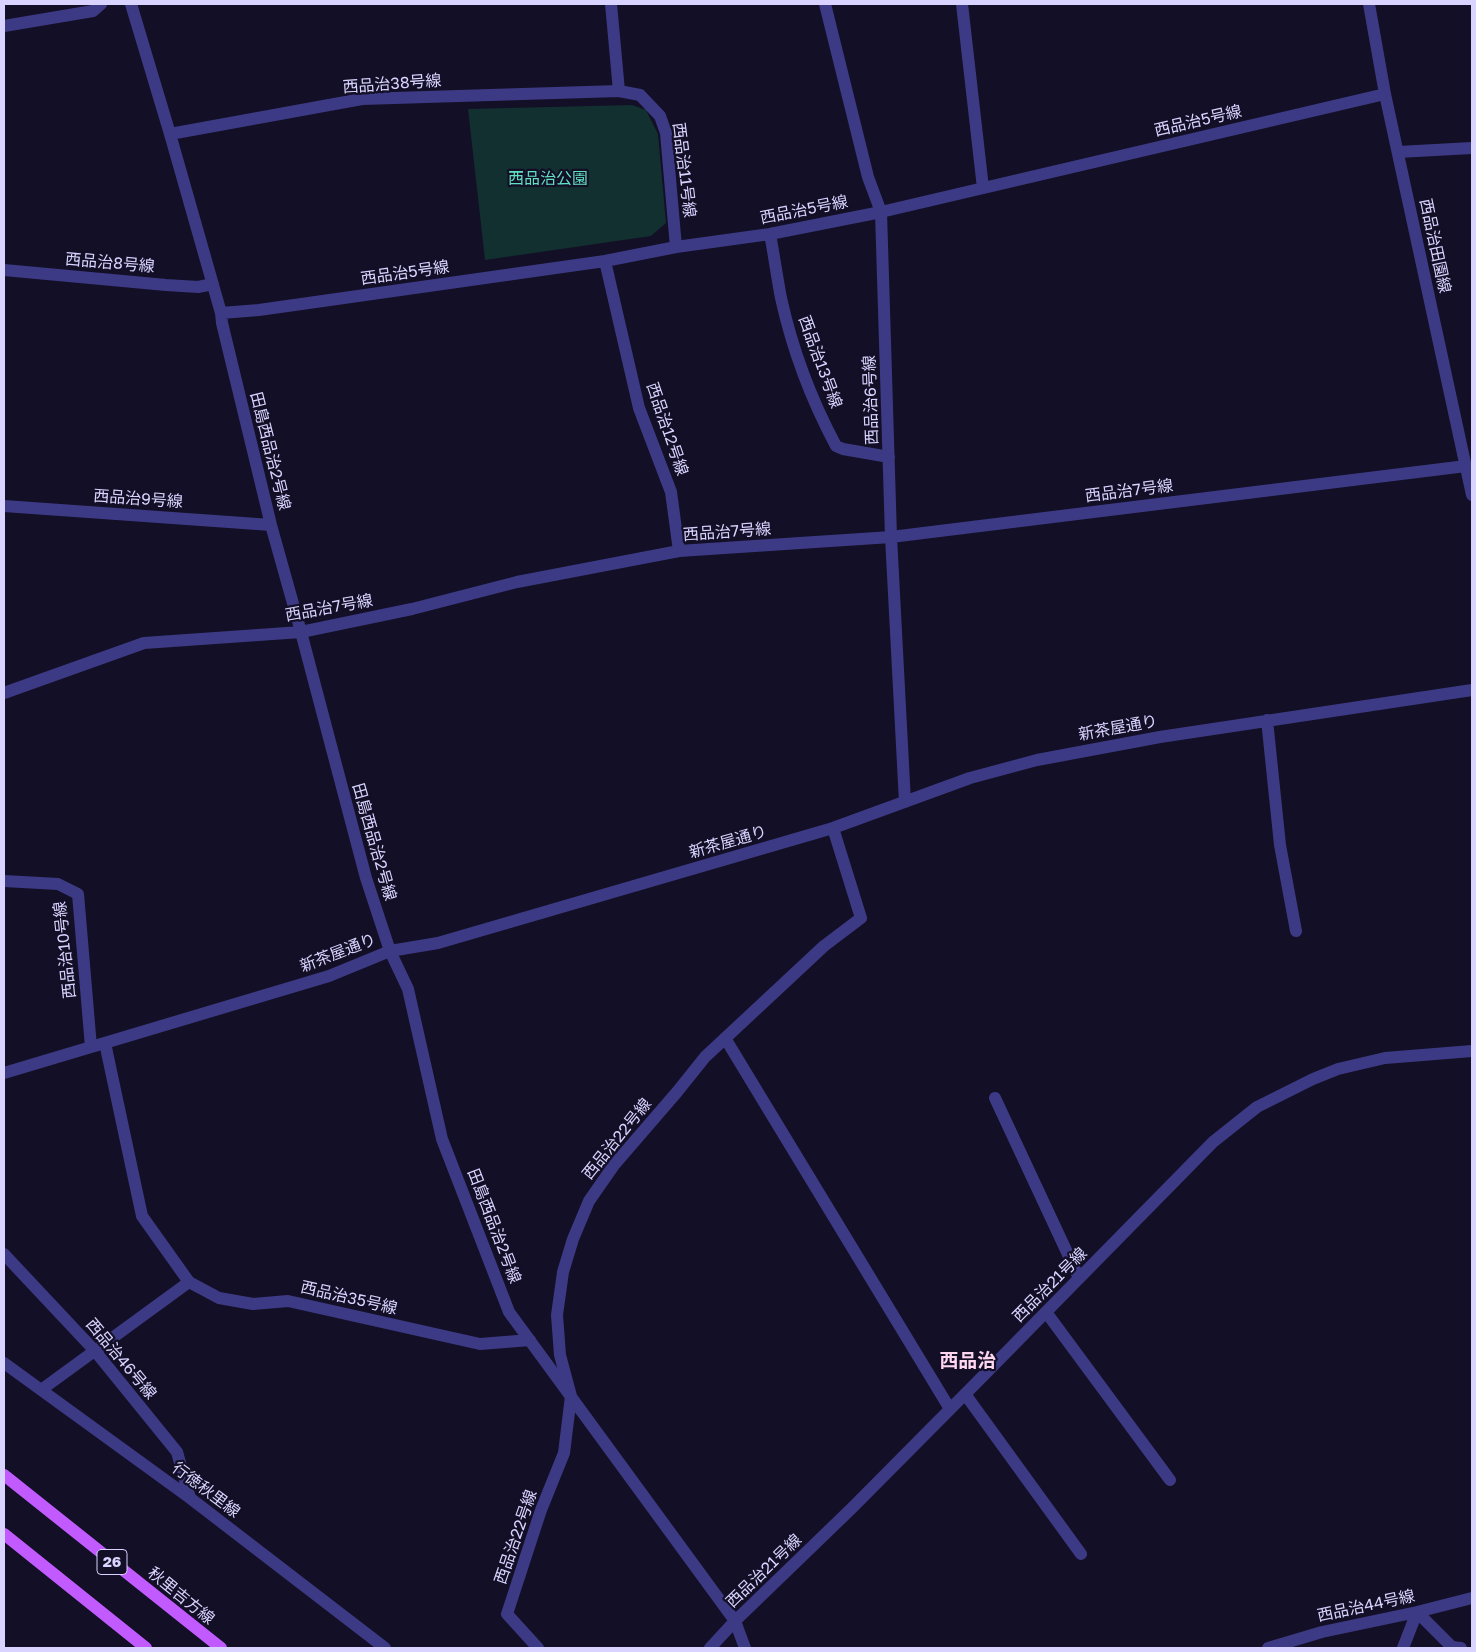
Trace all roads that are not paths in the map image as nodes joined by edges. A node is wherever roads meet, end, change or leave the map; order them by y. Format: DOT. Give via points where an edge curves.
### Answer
graph roads {
  1 [pos="101,4"];
  2 [pos="131,4"];
  3 [pos="611,4"];
  4 [pos="825,4"];
  5 [pos="962,4"];
  6 [pos="1369,4"];
  7 [pos="4,26"];
  8 [pos="619,91"];
  9 [pos="1385,94"];
  10 [pos="170,134"];
  11 [pos="1472,148"];
  12 [pos="1398,152"];
  13 [pos="983,188"];
  14 [pos="881,212"];
  15 [pos="770,234"];
  16 [pos="676,247"];
  17 [pos="605,261"];
  18 [pos="4,270"];
  19 [pos="213,284"];
  20 [pos="221,313"];
  21 [pos="889,457"];
  22 [pos="1466,466"];
  23 [pos="1472,495"];
  24 [pos="4,506"];
  25 [pos="271,525"];
  26 [pos="891,537"];
  27 [pos="679,551"];
  28 [pos="301,632"];
  29 [pos="1472,690"];
  30 [pos="4,693"];
  31 [pos="1267,720"];
  32 [pos="905,802"];
  33 [pos="833,828"];
  34 [pos="4,881"];
  35 [pos="1296,931"];
  36 [pos="390,950"];
  37 [pos="725,1038"];
  38 [pos="105,1043"];
  39 [pos="91,1047"];
  40 [pos="1472,1051"];
  41 [pos="4,1073"];
  42 [pos="995,1098"];
  43 [pos="4,1254"];
  44 [pos="1079,1278"];
  45 [pos="189,1282"];
  46 [pos="1046,1312"];
  47 [pos="530,1340"];
  48 [pos="95,1351"];
  49 [pos="4,1363"];
  50 [pos="41,1390"];
  51 [pos="965,1394"];
  52 [pos="571,1396"];
  53 [pos="950,1409"];
  54 [pos="4,1475"];
  55 [pos="1170,1480"];
  56 [pos="190,1498"];
  57 [pos="4,1534"];
  58 [pos="1081,1554"];
  59 [pos="1472,1598"];
  60 [pos="1417,1612"];
  61 [pos="735,1620"];
  62 [pos="146,1648"];
  63 [pos="221,1648"];
  64 [pos="385,1648"];
  65 [pos="538,1648"];
  66 [pos="710,1648"];
  67 [pos="745,1648"];
  68 [pos="1268,1648"];
  69 [pos="1403,1648"];
  70 [pos="1461,1648"];
  1 -- 7 [label="street" via="93,11"];
  2 -- 10 [label="street, 田島西品治2号線"];
  3 -- 8 [label="street"];
  4 -- 14 [label="street, 西品治6号線" via="868,177"];
  5 -- 13 [label="street"];
  6 -- 9 [label="street, 西品治田園線"];
  8 -- 10 [label="street, 西品治38号線" via="362,99"];
  8 -- 16 [label="street, 西品治11号線" via="640,95 660,116 667,142"];
  9 -- 12 [label="street, 西品治田園線"];
  9 -- 13 [label="street, 西品治5号線"];
  10 -- 19 [label="street, 田島西品治2号線"];
  11 -- 12 [label="street"];
  12 -- 22 [label="street, 西品治田園線"];
  13 -- 14 [label="street, 西品治5号線"];
  14 -- 15 [label="street, 西品治5号線"];
  14 -- 21 [label="street, 西品治6号線"];
  15 -- 16 [label="street, 西品治5号線"];
  15 -- 21 [label="street, 西品治13号線" via="795,348 836,446"];
  16 -- 17 [label="street, 西品治5号線"];
  17 -- 20 [label="street, 西品治5号線"];
  17 -- 27 [label="street, 西品治12号線" via="639,408 671,492"];
  18 -- 19 [label="street, 西品治8号線" via="174,286"];
  19 -- 20 [label="street, 田島西品治2号線"];
  20 -- 25 [label="street, 田島西品治2号線"];
  21 -- 26 [label="street, 西品治6号線"];
  22 -- 23 [label="street, 西品治田園線"];
  22 -- 26 [label="street, 西品治7号線"];
  24 -- 25 [label="street, 西品治9号線"];
  25 -- 28 [label="street, 田島西品治2号線"];
  26 -- 27 [label="street, 西品治7号線"];
  26 -- 32 [label="street, 西品治6号線"];
  27 -- 28 [label="street, 西品治7号線" via="517,582 412,609"];
  28 -- 30 [label="street, 西品治7号線" via="144,643"];
  28 -- 36 [label="street, 田島西品治2号線" via="366,878"];
  29 -- 31 [label="street, 新茶屋通り"];
  31 -- 32 [label="street, 新茶屋通り" via="1160,736 1037,760 970,778"];
  31 -- 35 [label="street" via="1280,845"];
  32 -- 33 [label="street, 新茶屋通り"];
  33 -- 36 [label="street, 新茶屋通り" via="438,943"];
  33 -- 37 [label="street, 西品治22号線" via="861,918 824,946"];
  34 -- 39 [label="street, 西品治10号線" via="58,884 78,894"];
  36 -- 38 [label="street, 新茶屋通り" via="329,976"];
  36 -- 47 [label="street, 田島西品治2号線" via="408,989 442,1139 510,1312"];
  37 -- 52 [label="street, 西品治22号線" via="705,1057 614,1165 589,1201 563,1272 557,1315 560,1355"];
  37 -- 53 [label="street"];
  38 -- 39 [label="street, 新茶屋通り"];
  38 -- 45 [label="street" via="142,1216"];
  39 -- 41 [label="street, 新茶屋通り"];
  40 -- 44 [label="street, 西品治21号線" via="1385,1058 1338,1069 1257,1108 1213,1142"];
  42 -- 44 [label="street"];
  43 -- 48 [label="street, 西品治46号線"];
  44 -- 46 [label="street, 西品治21号線"];
  45 -- 47 [label="street, 西品治35号線" via="219,1298 252,1304 288,1301 480,1344"];
  45 -- 48 [label="street"];
  46 -- 51 [label="street, 西品治21号線"];
  46 -- 55 [label="street"];
  47 -- 52 [label="street, 田島西品治2号線"];
  48 -- 50 [label="street"];
  48 -- 56 [label="street, 西品治46号線" via="177,1452"];
  49 -- 50 [label="street, 行徳秋里線"];
  50 -- 56 [label="street, 行徳秋里線"];
  51 -- 53 [label="street, 西品治21号線"];
  51 -- 58 [label="street"];
  52 -- 61 [label="street, 田島西品治2号線"];
  52 -- 65 [label="street, 西品治22号線" via="564,1453 540,1510 507,1614"];
  53 -- 61 [label="street, 西品治21号線"];
  54 -- 63 [label="main road, 秋里吉方線 / 26"];
  56 -- 64 [label="street, 行徳秋里線"];
  57 -- 62 [label="main road"];
  59 -- 60 [label="street, 西品治44号線"];
  60 -- 68 [label="street, 西品治44号線" via="1322,1632"];
  60 -- 69 [label="street"];
  60 -- 70 [label="street" via="1452,1647"];
  61 -- 66 [label="street, 西品治21号線"];
  61 -- 67 [label="street, 田島西品治2号線"];
}
